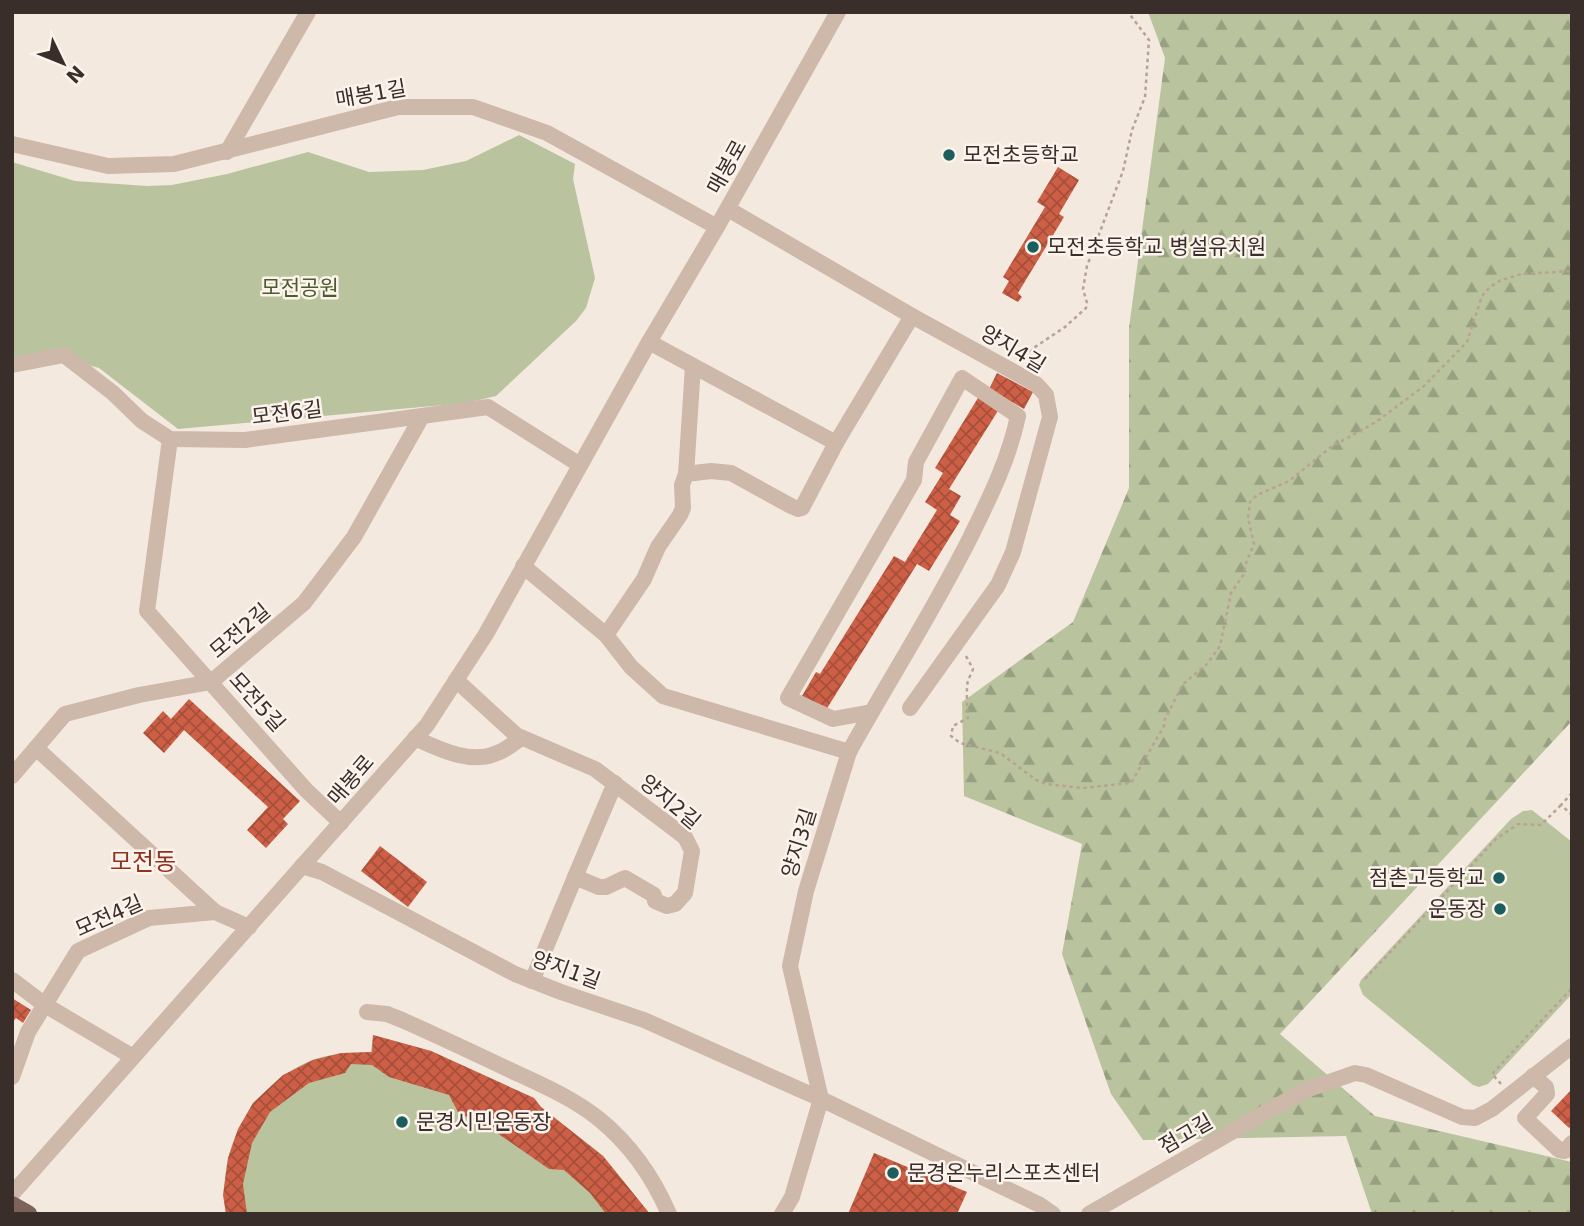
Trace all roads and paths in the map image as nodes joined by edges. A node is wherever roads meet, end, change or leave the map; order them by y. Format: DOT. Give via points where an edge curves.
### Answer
graph roads {
  1 [pos="308,12"];
  2 [pos="838,12"];
  3 [pos="1128,12"];
  4 [pos="12,144"];
  5 [pos="227,152"];
  6 [pos="728,209"];
  7 [pos="717,227"];
  8 [pos="1572,271"];
  9 [pos="912,316"];
  10 [pos="649,342"];
  11 [pos="979,352"];
  12 [pos="12,365"];
  13 [pos="693,366"];
  14 [pos="1018,374"];
  15 [pos="962,378"];
  16 [pos="421,418"];
  17 [pos="170,439"];
  18 [pos="836,443"];
  19 [pos="580,465"];
  20 [pos="686,474"];
  21 [pos="523,566"];
  22 [pos="606,635"];
  23 [pos="962,635"];
  24 [pos="456,680"];
  25 [pos="211,682"];
  26 [pos="911,708"];
  27 [pos="872,712"];
  28 [pos="415,738"];
  29 [pos="522,738"];
  30 [pos="36,748"];
  31 [pos="849,752"];
  32 [pos="12,776"];
  33 [pos="615,783"];
  34 [pos="1572,793"];
  35 [pos="1561,805"];
  36 [pos="1572,815"];
  37 [pos="341,823"];
  38 [pos="302,866"];
  39 [pos="575,877"];
  40 [pos="215,912"];
  41 [pos="249,927"];
  42 [pos="1365,979"];
  43 [pos="12,981"];
  44 [pos="532,981"];
  45 [pos="1572,988"];
  46 [pos="45,1005"];
  47 [pos="367,1012"];
  48 [pos="12,1025"];
  49 [pos="28,1032"];
  50 [pos="1572,1046"];
  51 [pos="133,1057"];
  52 [pos="1492,1074"];
  53 [pos="1533,1076"];
  54 [pos="12,1077"];
  55 [pos="821,1099"];
  56 [pos="1572,1143"];
  57 [pos="796,1184"];
  58 [pos="12,1194"];
  59 [pos="12,1205"];
  60 [pos="28,1214"];
  61 [pos="669,1214"];
  62 [pos="782,1214"];
  63 [pos="797,1214"];
  64 [pos="1053,1214"];
  65 [pos="1089,1214"];
  1 -- 5 [label="street"];
  2 -- 6 [label="street, 매봉로"];
  3 -- 14 [label="path" via="1149,40 1145,96 1087,266 1086,308 1020,355 1015,362"];
  4 -- 5 [label="street, 매봉1길" via="108,166 174,164"];
  5 -- 7 [label="street, 매봉1길" via="398,107 473,107 547,133"];
  6 -- 7 [label="street, 매봉로"];
  6 -- 9 [label="street, 양지4길"];
  7 -- 10 [label="street, 매봉로"];
  8 -- 23 [label="path" via="1521,274 1490,287 1482,296 1467,342 1424,386 1376,422 1331,447 1289,481 1250,502 1248,519 1254,544 1244,574 1231,593 1220,646 1184,684 1131,783 1082,788 1046,784 1000,752 960,743 951,736 953,726 968,718 970,705 968,681 973,669"];
  9 -- 11 [label="street, 양지4길"];
  9 -- 18 [label="street"];
  10 -- 13 [label="street"];
  10 -- 19 [label="street, 매봉로"];
  11 -- 14 [label="street, 양지4길"];
  11 -- 15 [label="street"];
  12 -- 17 [label="street" via="64,355"];
  13 -- 18 [label="street"];
  13 -- 20 [label="street"];
  14 -- 23 [label="street, 양지4길" via="1046,395 1050,417 1013,552 998,584"];
  15 -- 27 [label="street, 양지3길" via="1018,416 1013,440 992,494 945,587"];
  15 -- 27 [label="street" via="916,462 914,480 788,698 833,719"];
  16 -- 17 [label="street, 모전6길" via="245,440"];
  16 -- 19 [label="street, 모전6길" via="488,407"];
  16 -- 25 [label="street, 모전2길" via="354,537 304,603"];
  17 -- 25 [label="street, 모전5길" via="147,611"];
  18 -- 20 [label="street" via="805,504 798,509 731,473"];
  19 -- 21 [label="street, 매봉로"];
  20 -- 22 [label="street" via="680,515"];
  21 -- 22 [label="street"];
  21 -- 24 [label="street, 매봉로"];
  22 -- 31 [label="street" via="631,667 663,696"];
  23 -- 26 [label="street, 양지4길"];
  24 -- 28 [label="street, 매봉로"];
  24 -- 29 [label="street, 양지2길"];
  25 -- 30 [label="street, 모전2길" via="65,714"];
  25 -- 37 [label="street, 모전5길"];
  27 -- 31 [label="street, 양지3길"];
  28 -- 29 [label="street" via="449,753 482,757 501,752"];
  28 -- 37 [label="street, 매봉로"];
  29 -- 33 [label="street, 양지2길" via="595,769"];
  30 -- 32 [label="street, 모전2길"];
  30 -- 40 [label="street"];
  31 -- 55 [label="street, 양지3길" via="806,891 790,966"];
  33 -- 39 [label="street, 양지2길"];
  33 -- 39 [label="street, 양지2길" via="691,845 685,893 667,906 625,878 599,887"];
  34 -- 35 [label="path"];
  35 -- 36 [label="path"];
  35 -- 42 [label="path" via="1541,825 1518,824 1496,838"];
  37 -- 38 [label="street, 매봉로"];
  38 -- 41 [label="street, 매봉로"];
  38 -- 44 [label="street, 양지1길" via="322,872"];
  39 -- 44 [label="street, 양지2길"];
  40 -- 41 [label="street"];
  40 -- 46 [label="street, 모전4길" via="149,918 80,949"];
  41 -- 51 [label="street, 매봉로"];
  43 -- 46 [label="street"];
  44 -- 55 [label="street, 양지1길" via="644,1020"];
  45 -- 52 [label="path"];
  46 -- 49 [label="street, 모전4길"];
  46 -- 51 [label="street"];
  47 -- 61 [label="street" via="402,1020 589,1111 638,1158"];
  48 -- 49 [label="street"];
  49 -- 54 [label="street, 모전4길"];
  50 -- 53 [label="street"];
  51 -- 58 [label="street, 매봉로"];
  53 -- 56 [label="street" via="1546,1087 1547,1094 1525,1118 1559,1150 1565,1151"];
  53 -- 65 [label="street, 점고길" via="1475,1118 1462,1117 1355,1073 1303,1091"];
  55 -- 57 [label="street, 양지3길"];
  55 -- 64 [label="street, 양지1길"];
  57 -- 62 [label="street, 양지3길"];
  57 -- 63 [label="street"];
  59 -- 60 [label="main road"];
}
